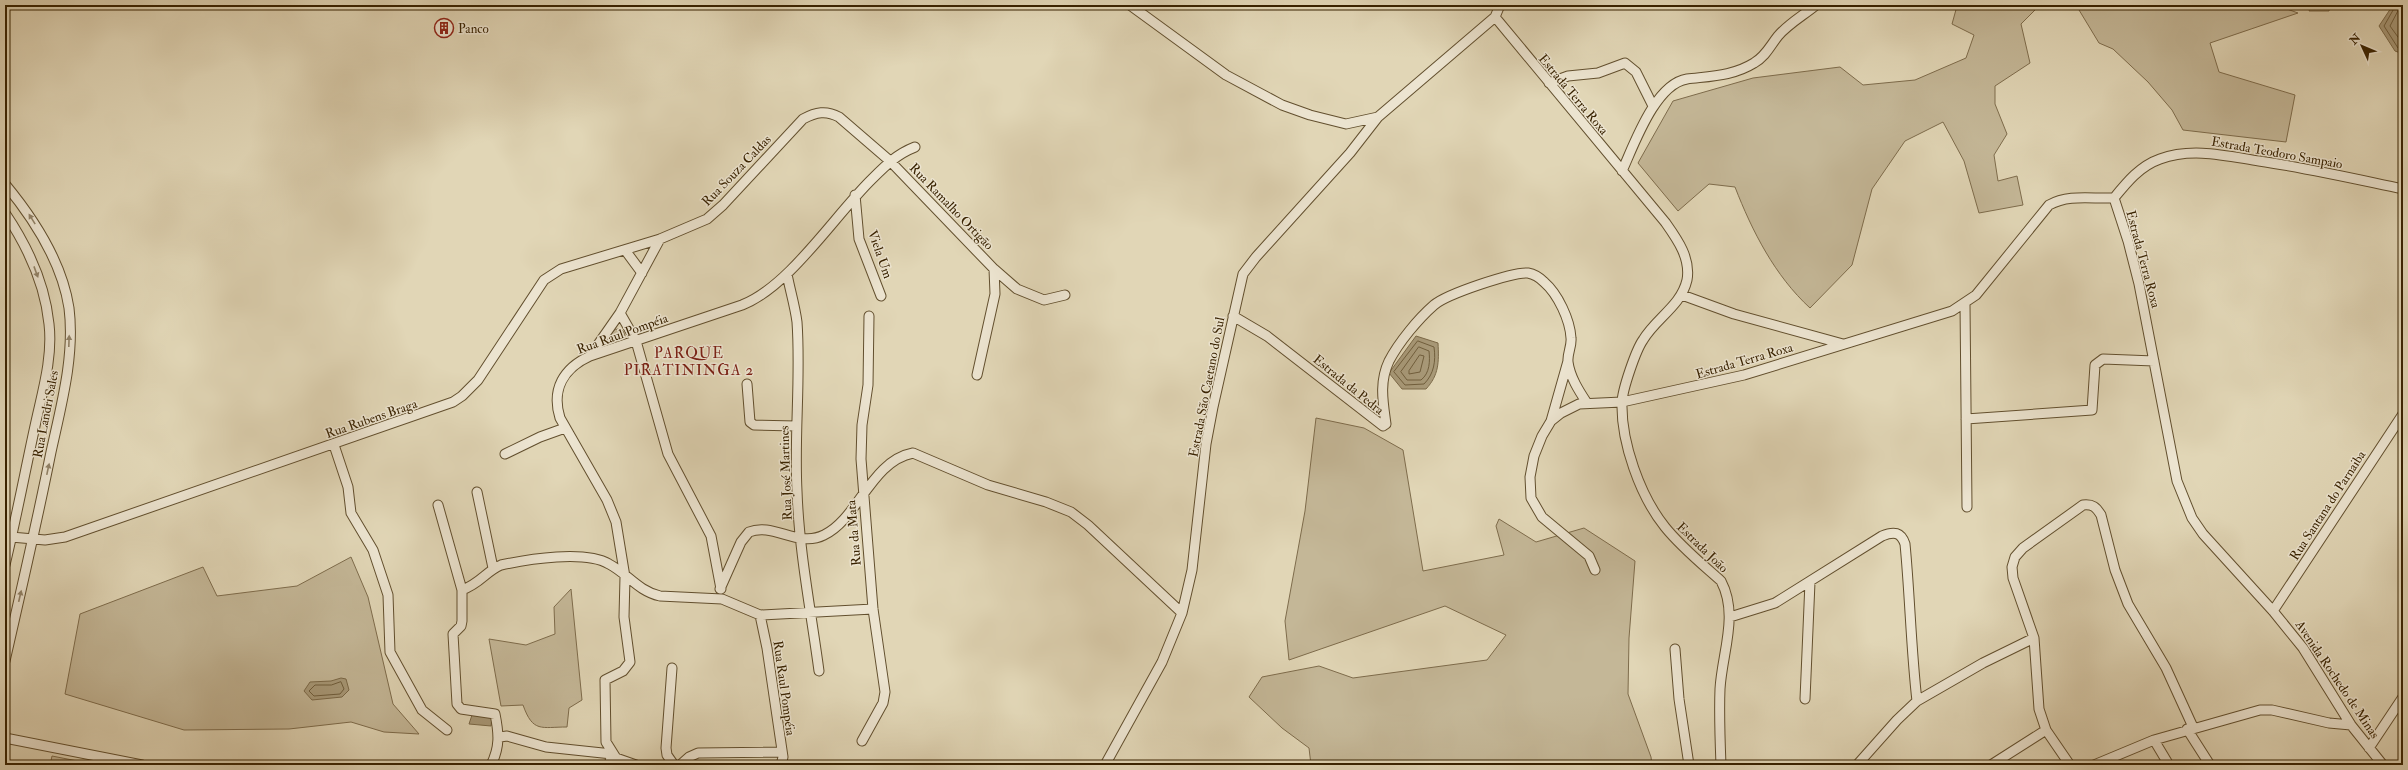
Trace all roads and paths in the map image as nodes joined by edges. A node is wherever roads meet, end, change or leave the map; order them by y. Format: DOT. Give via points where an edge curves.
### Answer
graph roads {
  1 [pos="1130,5"];
  2 [pos="1500,5"];
  3 [pos="1816,5"];
  4 [pos="1495,17"];
  5 [pos="1549,83"];
  6 [pos="1654,106"];
  7 [pos="1378,117"];
  8 [pos="915,147"];
  9 [pos="890,161"];
  10 [pos="1622,171"];
  11 [pos="5,184"];
  12 [pos="2403,189"];
  13 [pos="855,195"];
  14 [pos="2114,198"];
  15 [pos="5,213"];
  16 [pos="660,239"];
  17 [pos="625,250"];
  18 [pos="994,268"];
  19 [pos="642,273"];
  20 [pos="786,274"];
  21 [pos="1065,295"];
  22 [pos="1682,295"];
  23 [pos="881,296"];
  24 [pos="1965,304"];
  25 [pos="620,313"];
  26 [pos="868,316"];
  27 [pos="1233,316"];
  28 [pos="636,341"];
  29 [pos="1843,344"];
  30 [pos="590,356"];
  31 [pos="1568,361"];
  32 [pos="2154,361"];
  33 [pos="977,376"];
  34 [pos="747,384"];
  35 [pos="1622,402"];
  36 [pos="1587,403"];
  37 [pos="2403,414"];
  38 [pos="1966,419"];
  39 [pos="1551,421"];
  40 [pos="796,426"];
  41 [pos="565,428"];
  42 [pos="334,445"];
  43 [pos="506,454"];
  44 [pos="477,492"];
  45 [pos="863,493"];
  46 [pos="438,505"];
  47 [pos="1967,507"];
  48 [pos="2192,518"];
  49 [pos="11,537"];
  50 [pos="800,539"];
  51 [pos="33,540"];
  52 [pos="5,565"];
  53 [pos="493,568"];
  54 [pos="1596,570"];
  55 [pos="625,577"];
  56 [pos="1810,582"];
  57 [pos="720,589"];
  58 [pos="462,590"];
  59 [pos="722,599"];
  60 [pos="873,609"];
  61 [pos="811,611"];
  62 [pos="2273,611"];
  63 [pos="1182,613"];
  64 [pos="760,615"];
  65 [pos="1730,617"];
  66 [pos="2034,638"];
  67 [pos="1675,649"];
  68 [pos="5,661"];
  69 [pos="672,668"];
  70 [pos="819,671"];
  71 [pos="2403,697"];
  72 [pos="1805,699"];
  73 [pos="1917,701"];
  74 [pos="2351,725"];
  75 [pos="2190,728"];
  76 [pos="448,730"];
  77 [pos="2046,730"];
  78 [pos="500,737"];
  79 [pos="5,738"];
  80 [pos="2154,740"];
  81 [pos="862,741"];
  82 [pos="2369,748"];
  83 [pos="781,752"];
  84 [pos="612,754"];
  85 [pos="142,765"];
  86 [pos="491,765"];
  87 [pos="608,765"];
  88 [pos="636,765"];
  89 [pos="674,765"];
  90 [pos="680,765"];
  91 [pos="781,765"];
  92 [pos="1105,765"];
  93 [pos="1689,765"];
  94 [pos="1721,765"];
  95 [pos="1857,765"];
  96 [pos="1991,765"];
  97 [pos="2070,765"];
  98 [pos="2094,765"];
  99 [pos="2169,765"];
  100 [pos="2210,765"];
  101 [pos="2383,765"];
  1 -- 7 [label="street" via="1226,75 1276,102 1310,115 1346,124"];
  2 -- 4 [label="street"];
  3 -- 6 [label="street" via="1778,36 1768,52 1755,63 1725,76 1685,80 1672,85"];
  4 -- 5 [label="street, Estrada Terra Roxa"];
  4 -- 7 [label="street"];
  5 -- 6 [label="street" via="1568,76 1598,73 1625,63 1636,72"];
  5 -- 10 [label="street, Estrada Terra Roxa"];
  6 -- 10 [label="street"];
  7 -- 27 [label="street, Estrada São Caetano do Sul" via="1350,153 1243,274"];
  8 -- 9 [label="street, Rua Raul Pompéia"];
  9 -- 13 [label="street, Rua Raul Pompéia"];
  9 -- 16 [label="street, Rua Souza Caldas" via="831,112 812,114 796,126 714,212 699,223"];
  9 -- 18 [label="street, Rua Ramalho Ortigão"];
  10 -- 22 [label="street, Estrada Terra Roxa" via="1665,222 1683,248 1687,278"];
  51 -- 11 [label="street, Rua Landri Sales, one-way" via="64,391 70,325 64,288 54,260 35,222"];
  12 -- 14 [label="street, Estrada Teodoro Sampaio" via="2207,152 2161,159 2148,165 2135,174"];
  13 -- 20 [label="street, Rua Raul Pompéia"];
  13 -- 23 [label="street, Viela Um" via="859,239"];
  14 -- 24 [label="street, Estrada Terra Roxa" via="2073,198 2058,200 2049,205 1994,274"];
  14 -- 32 [label="street, Estrada Terra Roxa" via="2128,241"];
  15 -- 49 [label="street, Rua Landri Sales, one-way" via="24,244 36,271 46,302 49,326 46,372"];
  16 -- 17 [label="street, Rua Rubens Braga"];
  16 -- 19 [label="street"];
  17 -- 19 [label="street"];
  17 -- 42 [label="street, Rua Rubens Braga" via="561,269 544,280 478,380 462,396 434,410"];
  18 -- 21 [label="street, Rua Ramalho Ortigão" via="1017,289 1044,300"];
  18 -- 33 [label="street" via="995,294"];
  19 -- 25 [label="street"];
  20 -- 28 [label="street, Rua Raul Pompéia" via="750,302"];
  20 -- 40 [label="street, Rua José Martines" via="798,341"];
  22 -- 29 [label="street" via="1734,314"];
  22 -- 35 [label="street, Estrada Terra Roxa" via="1642,340"];
  24 -- 29 [label="street, Estrada Terra Roxa" via="1930,319"];
  24 -- 38 [label="street"];
  25 -- 28 [label="street"];
  25 -- 30 [label="street"];
  26 -- 45 [label="street, Rua da Mata" via="868,385 861,441"];
  27 -- 31 [label="street, Estrada da Pedra" via="1267,336 1383,426 1386,424 1382,393 1389,361 1421,318 1435,304 1454,294 1515,275 1528,273 1536,276 1546,283 1555,296 1569,324 1572,339"];
  27 -- 63 [label="street, Estrada São Caetano do Sul" via="1206,444 1192,570"];
  28 -- 30 [label="street, Rua Raul Pompéia"];
  28 -- 57 [label="street" via="668,454 711,536"];
  29 -- 35 [label="street, Estrada Terra Roxa" via="1744,375"];
  30 -- 41 [label="street, Rua Raul Pompéia" via="569,370 560,386 557,409"];
  31 -- 36 [label="street, Estrada da Pedra" via="1573,379"];
  31 -- 39 [label="street"];
  32 -- 38 [label="street" via="2103,359 2095,365 2092,410"];
  32 -- 48 [label="street, Estrada Terra Roxa" via="2177,481"];
  34 -- 40 [label="street" via="750,422 754,425"];
  35 -- 36 [label="street"];
  35 -- 65 [label="street, Estrada João" via="1627,441 1634,468 1648,500 1665,526 1722,581 1729,602"];
  36 -- 39 [label="street" via="1570,407"];
  37 -- 62 [label="street, Rua Santana do Parnaiba"];
  38 -- 47 [label="street"];
  39 -- 54 [label="street" via="1534,456 1530,477 1531,498 1542,517 1589,556"];
  40 -- 50 [label="street, Rua José Martines"];
  41 -- 43 [label="street"];
  41 -- 55 [label="street, Rua Raul Pompéia" via="607,500 616,522"];
  42 -- 51 [label="street, Rua Rubens Braga" via="65,536 50,540"];
  42 -- 76 [label="street" via="348,487 351,513 373,550 388,595 390,652 422,710"];
  44 -- 53 [label="street"];
  45 -- 50 [label="street" via="831,531 815,538"];
  45 -- 60 [label="street, Rua da Mata"];
  45 -- 63 [label="street" via="894,462 913,453 988,485 1046,502 1071,512 1088,525"];
  46 -- 58 [label="street"];
  48 -- 62 [label="street, Avenida Rochedo de Minas" via="2220,554"];
  49 -- 51 [label="street, Rua Rubens Braga"];
  49 -- 52 [label="street, Rua Landri Sales"];
  50 -- 57 [label="street" via="762,529 749,532 741,542"];
  50 -- 61 [label="street, Rua José Martines"];
  68 -- 51 [label="street, Rua Landri Sales, one-way"];
  53 -- 55 [label="street" via="508,563 581,556 609,564"];
  53 -- 58 [label="street" via="480,582"];
  55 -- 59 [label="street" via="642,590 660,596"];
  55 -- 84 [label="street, Rua Raul Pompéia" via="624,616 630,662 623,670 605,680 606,742"];
  56 -- 65 [label="street" via="1775,603"];
  56 -- 72 [label="street"];
  56 -- 73 [label="street" via="1882,536 1897,533 1902,537 1910,592"];
  57 -- 59 [label="street"];
  58 -- 78 [label="street" via="461,626 453,634 457,704 461,708 495,714"];
  59 -- 64 [label="street"];
  60 -- 61 [label="street"];
  60 -- 81 [label="street, Rua da Mata" via="885,692 883,703"];
  61 -- 64 [label="street"];
  61 -- 70 [label="street, Rua José Martines"];
  62 -- 74 [label="street, Avenida Rochedo de Minas" via="2310,658"];
  63 -- 92 [label="street, Estrada São Caetano do Sul" via="1162,662"];
  64 -- 83 [label="street, Rua Raul Pompéia"];
  65 -- 94 [label="street, Estrada João" via="1720,688"];
  66 -- 73 [label="street" via="1983,663"];
  66 -- 75 [label="street" via="2013,578 2012,567 2015,557 2074,509 2091,504 2101,515 2115,570 2128,604 2166,668"];
  66 -- 77 [label="street" via="2039,709"];
  67 -- 93 [label="street" via="1679,699"];
  69 -- 89 [label="street" via="666,748 667,755"];
  71 -- 82 [label="street"];
  73 -- 95 [label="street"];
  74 -- 75 [label="street" via="2260,710"];
  74 -- 82 [label="street, Avenida Rochedo de Minas"];
  75 -- 80 [label="street"];
  75 -- 100 [label="street"];
  77 -- 96 [label="street"];
  77 -- 97 [label="street"];
  78 -- 84 [label="street" via="507,736 546,747"];
  78 -- 86 [label="street" via="497,753"];
  79 -- 85 [label="street"];
  80 -- 98 [label="street"];
  80 -- 99 [label="street"];
  82 -- 101 [label="street, Avenida Rochedo de Minas"];
  83 -- 90 [label="street" via="698,753"];
  83 -- 91 [label="street, Rua Raul Pompéia"];
  84 -- 87 [label="street"];
  84 -- 88 [label="street" via="623,762"];
}
